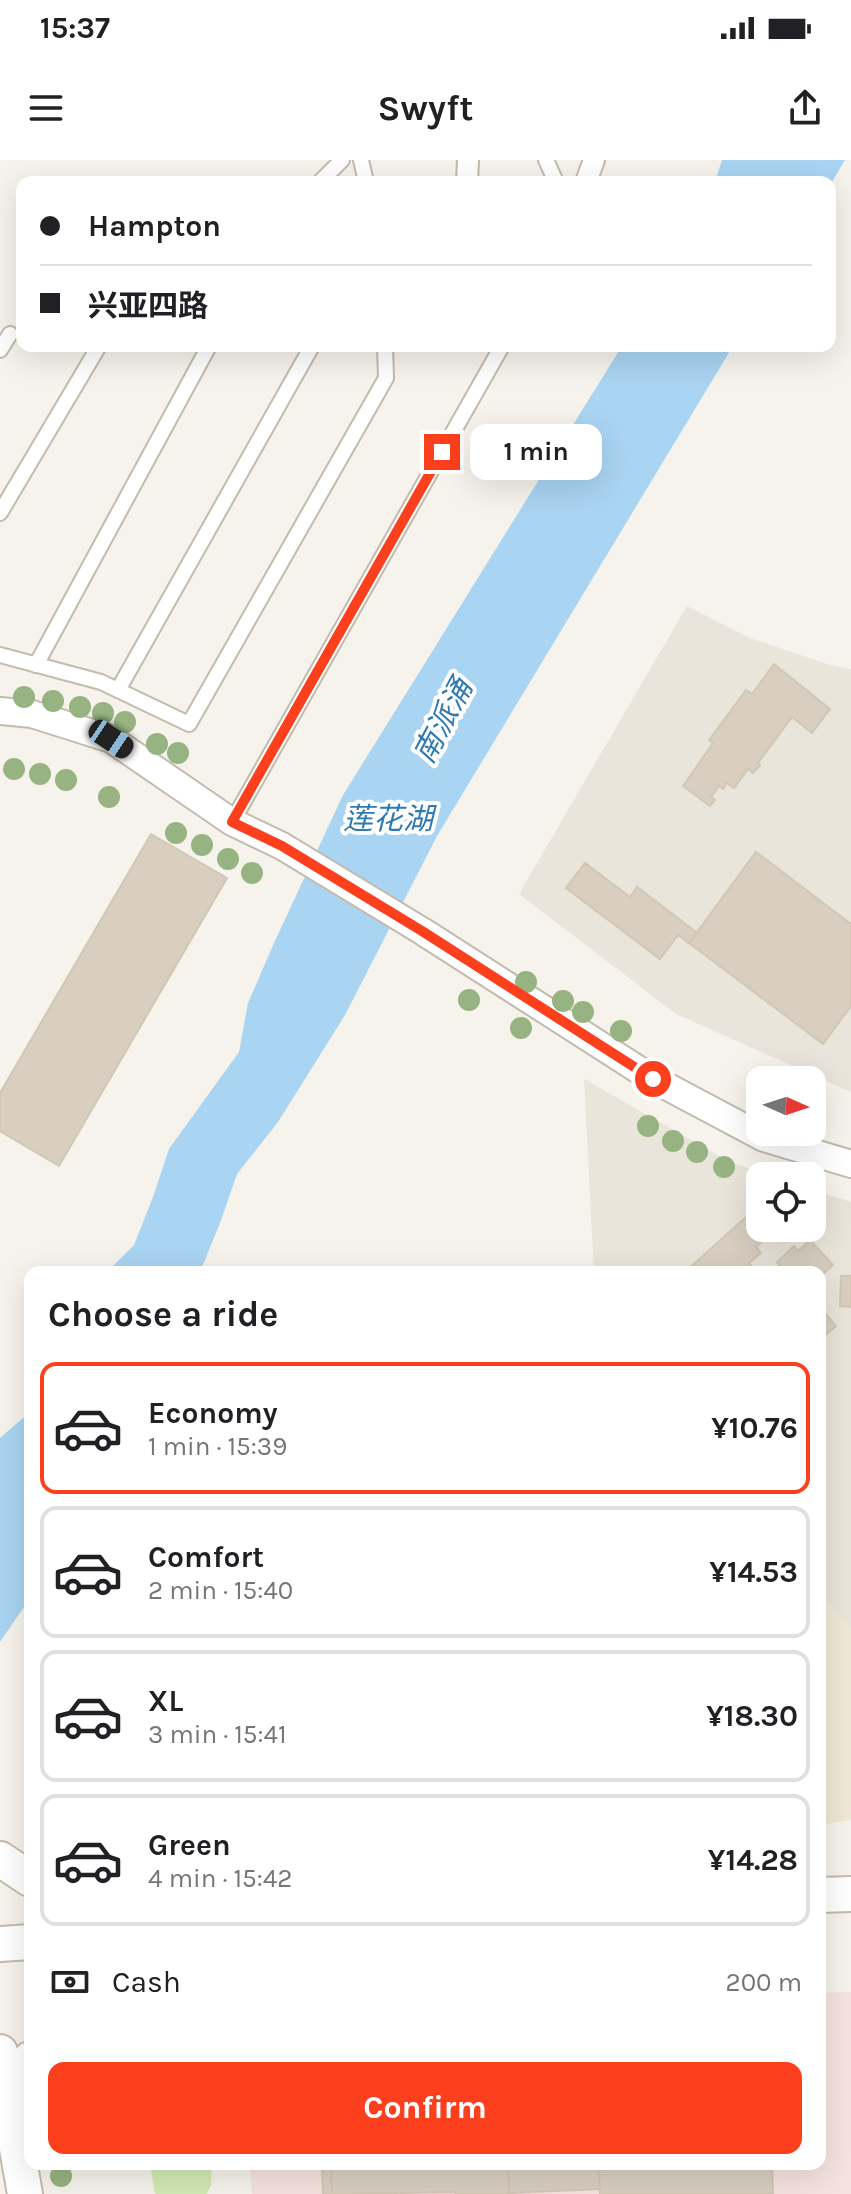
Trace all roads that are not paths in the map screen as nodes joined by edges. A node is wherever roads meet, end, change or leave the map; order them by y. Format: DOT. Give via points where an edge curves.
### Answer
graph roads {
  1 [pos="342,160"];
  2 [pos="326,176"];
  3 [pos="10,334"];
  4 [pos="0,350"];
  5 [pos="95,352"];
  6 [pos="206,352"];
  7 [pos="309,352"];
  8 [pos="385,352"];
  9 [pos="499,352"];
  10 [pos="0,513"];
  11 [pos="0,655"];
  12 [pos="36,665"];
  13 [pos="118,690"];
  14 [pos="0,711"];
  15 [pos="0,724"];
  16 [pos="111,739"];
  17 [pos="232,822"];
  18 [pos="851,1164"];
  19 [pos="0,1859"];
  20 [pos="24,1875"];
  21 [pos="851,1894"];
  22 [pos="826,1895"];
  23 [pos="24,1942"];
  24 [pos="0,1944"];
  25 [pos="0,2052"];
  26 [pos="24,2189"];
  1 -- 2 [label="lane"];
  3 -- 4 [label="lane"];
  5 -- 10 [label="lane"];
  6 -- 12 [label="lane"];
  7 -- 13 [label="lane"];
  8 -- 13 [label="lane" via="386,378 189,724"];
  9 -- 17 [label="lane"];
  11 -- 12 [label="lane"];
  12 -- 13 [label="lane"];
  14 -- 16 [label="street" via="32,714"];
  15 -- 16 [label="street"];
  16 -- 17 [label="street"];
  17 -- 18 [label="street" via="282,846 422,931 653,1079 764,1138"];
  19 -- 20 [label="street"];
  21 -- 22 [label="street"];
  23 -- 24 [label="street"];
  25 -- 26 [label="street"];
}
